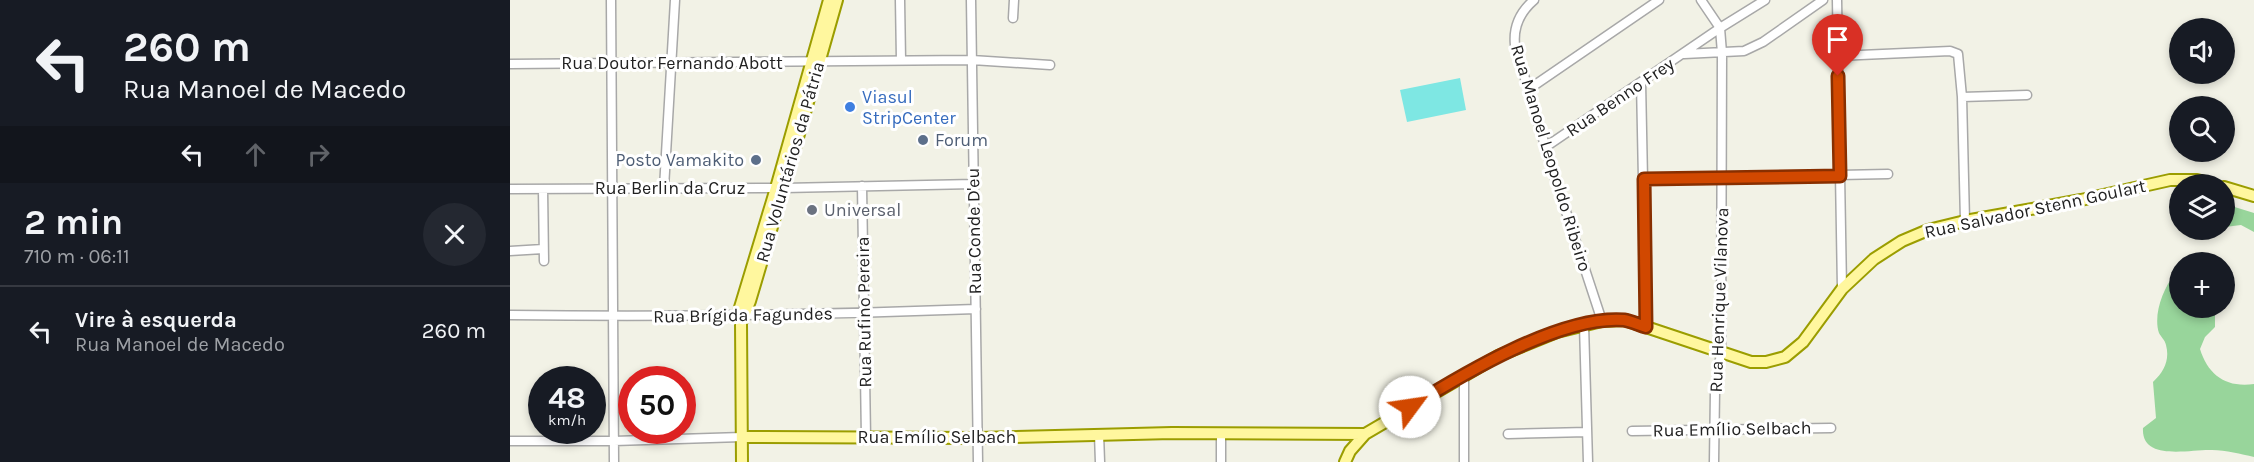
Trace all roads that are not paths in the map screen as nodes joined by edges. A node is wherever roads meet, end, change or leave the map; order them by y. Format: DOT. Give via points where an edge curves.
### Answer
graph roads {
  1 [pos="611,0"];
  2 [pos="675,0"];
  3 [pos="833,0"];
  4 [pos="900,0"];
  5 [pos="971,0"];
  6 [pos="1014,0"];
  7 [pos="1534,0"];
  8 [pos="1659,0"];
  9 [pos="1701,0"];
  10 [pos="1765,0"];
  11 [pos="1823,0"];
  12 [pos="1838,0"];
  13 [pos="1013,18"];
  14 [pos="1720,28"];
  15 [pos="1722,53"];
  16 [pos="1683,54"];
  17 [pos="1838,56"];
  18 [pos="901,60"];
  19 [pos="972,60"];
  20 [pos="815,62"];
  21 [pos="510,64"];
  22 [pos="611,64"];
  23 [pos="670,64"];
  24 [pos="1050,65"];
  25 [pos="1641,82"];
  26 [pos="1529,89"];
  27 [pos="2026,95"];
  28 [pos="1962,96"];
  29 [pos="1547,146"];
  30 [pos="1888,174"];
  31 [pos="1840,176"];
  32 [pos="1723,178"];
  33 [pos="1644,179"];
  34 [pos="2169,180"];
  35 [pos="974,184"];
  36 [pos="862,186"];
  37 [pos="612,188"];
  38 [pos="780,188"];
  39 [pos="510,189"];
  40 [pos="543,189"];
  41 [pos="664,189"];
  42 [pos="2235,190"];
  43 [pos="2254,196"];
  44 [pos="1965,221"];
  45 [pos="543,249"];
  46 [pos="510,251"];
  47 [pos="544,261"];
  48 [pos="1842,289"];
  49 [pos="976,309"];
  50 [pos="865,313"];
  51 [pos="510,315"];
  52 [pos="615,316"];
  53 [pos="741,317"];
  54 [pos="1602,321"];
  55 [pos="1584,325"];
  56 [pos="1646,327"];
  57 [pos="1720,352"];
  58 [pos="1464,374"];
  59 [pos="1832,428"];
  60 [pos="1713,430"];
  61 [pos="1632,431"];
  62 [pos="1587,432"];
  63 [pos="1221,433"];
  64 [pos="1099,434"];
  65 [pos="1343,434"];
  66 [pos="1365,434"];
  67 [pos="1508,434"];
  68 [pos="742,437"];
  69 [pos="866,437"];
  70 [pos="978,438"];
  71 [pos="510,441"];
  72 [pos="614,441"];
  73 [pos="614,462"];
  74 [pos="742,462"];
  75 [pos="978,462"];
  76 [pos="1100,462"];
  77 [pos="1221,462"];
  78 [pos="1345,462"];
  79 [pos="1464,462"];
  80 [pos="1588,462"];
  81 [pos="1714,462"];
  1 -- 22 [label="street"];
  2 -- 23 [label="street"];
  3 -- 20 [label="main road, Rua Voluntários da Pátria"];
  4 -- 18 [label="street"];
  5 -- 19 [label="street, Rua Conde D'eu"];
  6 -- 13 [label="street"];
  7 -- 26 [label="street, Rua Manoel Leopoldo Ribeiro" via="1517,21 1514,33"];
  8 -- 26 [label="street"];
  9 -- 14 [label="street, Rua Henrique Vilanova"];
  10 -- 14 [label="street"];
  11 -- 15 [label="street, Rua Benno Frey" via="1763,42 1744,51"];
  12 -- 17 [label="street"];
  14 -- 15 [label="street, Rua Henrique Vilanova"];
  14 -- 16 [label="street"];
  15 -- 16 [label="street, Rua Benno Frey"];
  15 -- 32 [label="street, Rua Henrique Vilanova"];
  16 -- 25 [label="street, Rua Benno Frey"];
  17 -- 28 [label="street" via="1950,51 1958,54"];
  17 -- 31 [label="street"];
  18 -- 19 [label="street, Rua Doutor Fernando Abott"];
  18 -- 20 [label="street, Rua Doutor Fernando Abott"];
  19 -- 24 [label="street, Rua Doutor Fernando Abott"];
  19 -- 35 [label="street, Rua Conde D'eu"];
  20 -- 23 [label="street, Rua Doutor Fernando Abott"];
  20 -- 38 [label="main road, Rua Voluntários da Pátria"];
  21 -- 22 [label="street, Rua Doutor Fernando Abott"];
  22 -- 23 [label="street, Rua Doutor Fernando Abott"];
  22 -- 37 [label="street"];
  23 -- 41 [label="street"];
  25 -- 29 [label="street, Rua Benno Frey"];
  25 -- 33 [label="street"];
  26 -- 29 [label="street, Rua Manoel Leopoldo Ribeiro"];
  27 -- 28 [label="street"];
  28 -- 44 [label="street"];
  29 -- 54 [label="street, Rua Manoel Leopoldo Ribeiro"];
  30 -- 31 [label="street"];
  31 -- 32 [label="street"];
  31 -- 48 [label="street"];
  32 -- 33 [label="street"];
  32 -- 57 [label="street, Rua Henrique Vilanova"];
  33 -- 56 [label="street"];
  34 -- 44 [label="main road, Rua Salvador Stenn Goulart"];
  35 -- 36 [label="street, Rua Berlin da Cruz"];
  35 -- 49 [label="street, Rua Conde D'eu"];
  36 -- 38 [label="street, Rua Berlin da Cruz"];
  36 -- 50 [label="street, Rua Rufino Pereira"];
  37 -- 40 [label="street, Rua Berlin da Cruz"];
  37 -- 41 [label="street, Rua Berlin da Cruz"];
  37 -- 52 [label="street"];
  38 -- 41 [label="street, Rua Berlin da Cruz"];
  38 -- 53 [label="main road, Rua Voluntários da Pátria"];
  39 -- 40 [label="street, Rua Berlin da Cruz"];
  40 -- 45 [label="street"];
  42 -- 43 [label="main road"];
  44 -- 48 [label="main road, Rua Salvador Stenn Goulart" via="1902,241 1874,259"];
  45 -- 46 [label="street"];
  45 -- 47 [label="street"];
  48 -- 57 [label="main road, Rua Salvador Stenn Goulart" via="1803,342 1785,357 1751,363"];
  49 -- 50 [label="street, Rua Brígida Fagundes"];
  49 -- 70 [label="street, Rua Conde D'eu"];
  50 -- 53 [label="street, Rua Brígida Fagundes"];
  50 -- 69 [label="street, Rua Rufino Pereira"];
  51 -- 52 [label="street, Rua Brígida Fagundes"];
  52 -- 53 [label="street, Rua Brígida Fagundes"];
  52 -- 72 [label="street"];
  53 -- 68 [label="main road, Rua Voluntários da Pátria"];
  54 -- 55 [label="main road, Rua Salvador Stenn Goulart"];
  54 -- 56 [label="main road, Rua Salvador Stenn Goulart" via="1625,320"];
  55 -- 58 [label="main road, Rua Salvador Stenn Goulart" via="1498,356"];
  55 -- 62 [label="street"];
  56 -- 57 [label="main road, Rua Salvador Stenn Goulart"];
  57 -- 60 [label="street, Rua Henrique Vilanova"];
  58 -- 66 [label="main road, Rua Salvador Stenn Goulart"];
  58 -- 79 [label="street"];
  59 -- 60 [label="street, Rua Emílio Selbach"];
  60 -- 61 [label="street, Rua Emílio Selbach"];
  60 -- 81 [label="street, Rua Henrique Vilanova"];
  62 -- 67 [label="street"];
  62 -- 80 [label="street"];
  63 -- 64 [label="main road, Rua Emílio Selbach"];
  63 -- 65 [label="main road, Rua Emílio Selbach"];
  63 -- 77 [label="street"];
  64 -- 70 [label="main road, Rua Emílio Selbach"];
  64 -- 76 [label="street"];
  65 -- 66 [label="main road, Rua Emílio Selbach"];
  65 -- 78 [label="main road"];
  66 -- 78 [label="main road"];
  68 -- 69 [label="main road, Rua Emílio Selbach"];
  68 -- 72 [label="street, Rua Emílio Selbach"];
  68 -- 74 [label="main road, Rua Voluntários da Pátria"];
  69 -- 70 [label="main road, Rua Emílio Selbach"];
  70 -- 75 [label="street, Rua Conde D'eu"];
  71 -- 72 [label="street, Rua Emílio Selbach"];
  72 -- 73 [label="street"];
}
